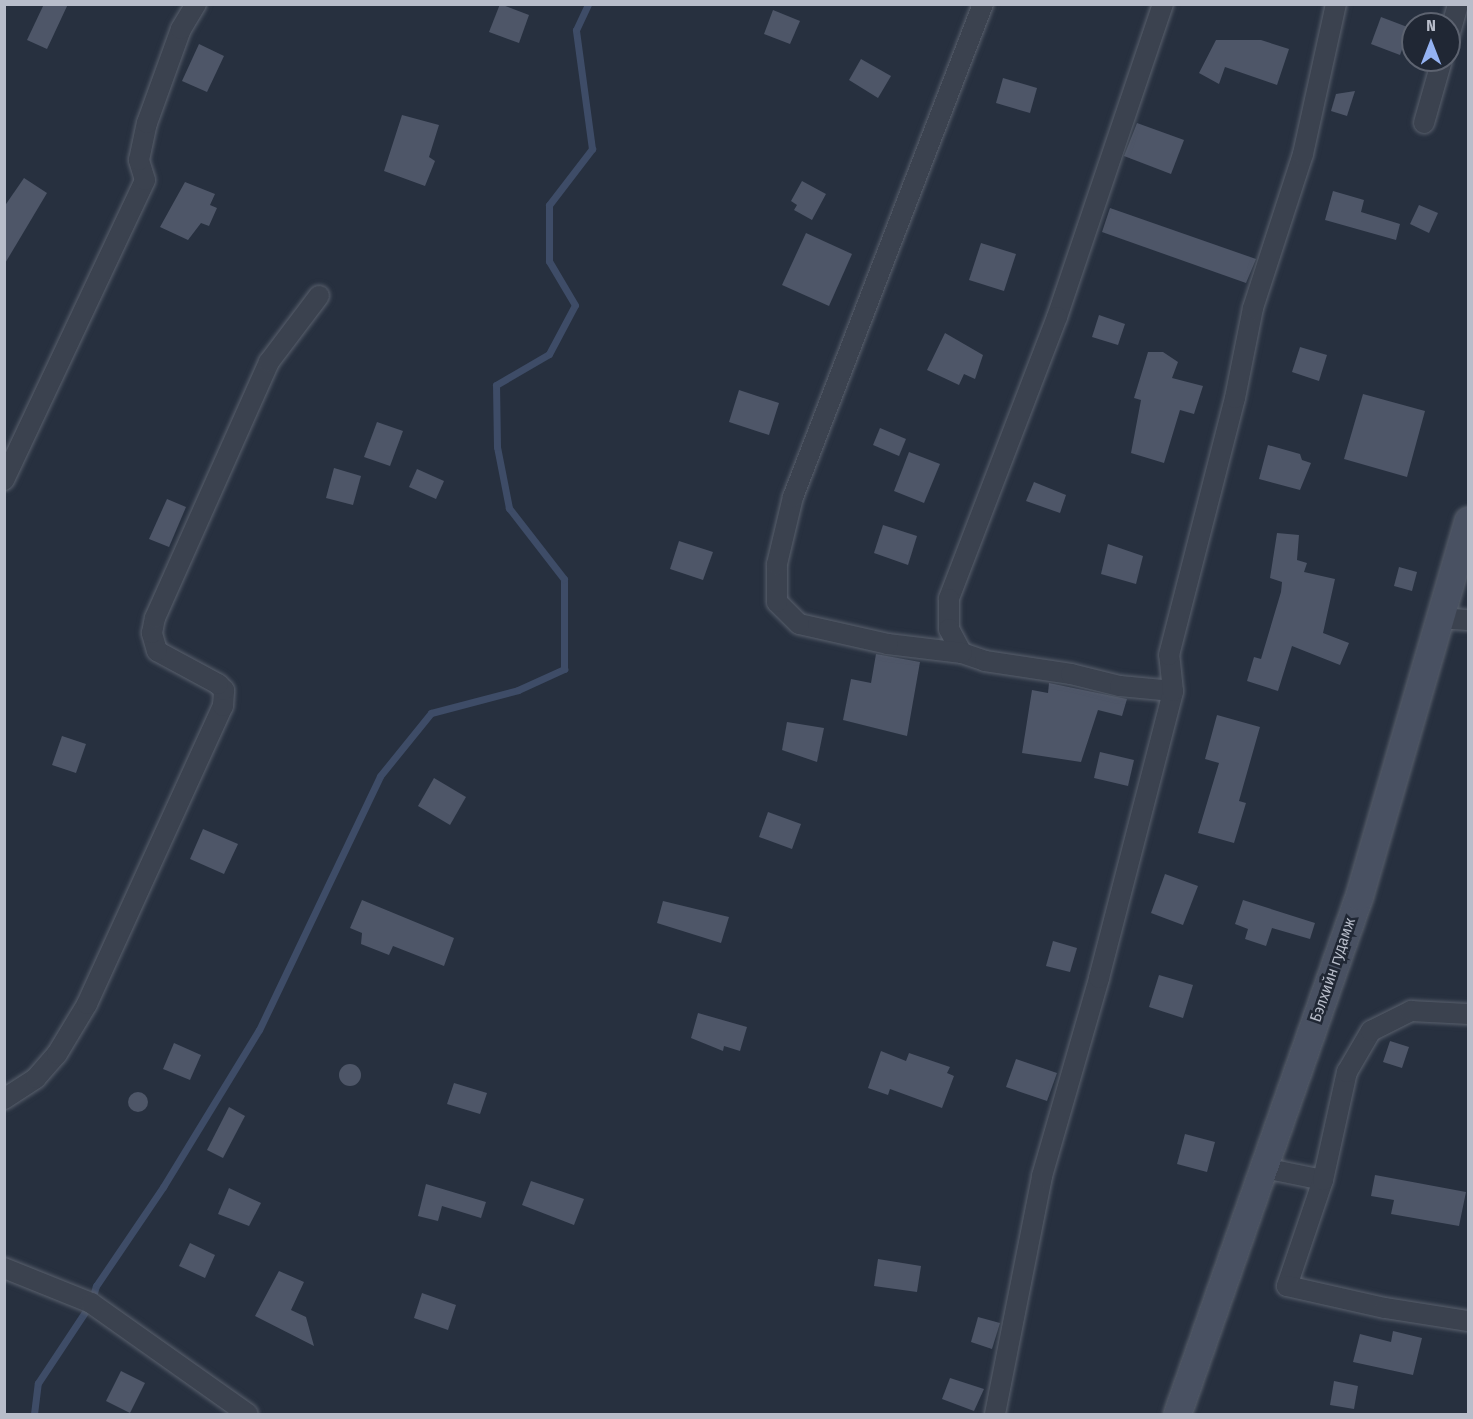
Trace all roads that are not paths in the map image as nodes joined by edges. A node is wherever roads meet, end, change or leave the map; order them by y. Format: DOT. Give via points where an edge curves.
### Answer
graph roads {
  1 [pos="196,4"];
  2 [pos="983,4"];
  3 [pos="1163,4"];
  4 [pos="1336,4"];
  5 [pos="1439,72"];
  6 [pos="1424,123"];
  7 [pos="319,296"];
  8 [pos="4,480"];
  9 [pos="1468,520"];
  10 [pos="1438,618"];
  11 [pos="1468,620"];
  12 [pos="962,653"];
  13 [pos="1173,691"];
  14 [pos="1468,1014"];
  15 [pos="4,1099"];
  16 [pos="1263,1168"];
  17 [pos="1323,1180"];
  18 [pos="4,1268"];
  19 [pos="1468,1321"];
  20 [pos="248,1414"];
  21 [pos="995,1414"];
  22 [pos="1177,1414"];
  1 -- 8 [label="street" via="181,29 147,123 139,160 145,180"];
  2 -- 12 [label="street" via="794,497 777,564 777,602 799,624 888,644"];
  3 -- 12 [label="street" via="1057,317 949,599 949,629"];
  4 -- 13 [label="street" via="1303,154 1253,308 1216,474 1169,655"];
  5 -- 6 [label="street"];
  7 -- 15 [label="street" via="269,362 155,618 152,633 157,651 218,684 224,690 224,706 87,1004 57,1054 36,1078"];
  9 -- 10 [label="main road, Бэлхийн гудамж"];
  10 -- 11 [label="street"];
  10 -- 16 [label="main road, Бэлхийн гудамж" via="1359,896"];
  12 -- 13 [label="street" via="985,661 1120,686"];
  13 -- 21 [label="street" via="1099,978 1042,1176"];
  14 -- 17 [label="street" via="1411,1011 1371,1030 1347,1072"];
  16 -- 17 [label="street"];
  16 -- 22 [label="main road, Бэлхийн гудамж"];
  17 -- 19 [label="street" via="1287,1286"];
  18 -- 20 [label="street" via="92,1303"];
}
